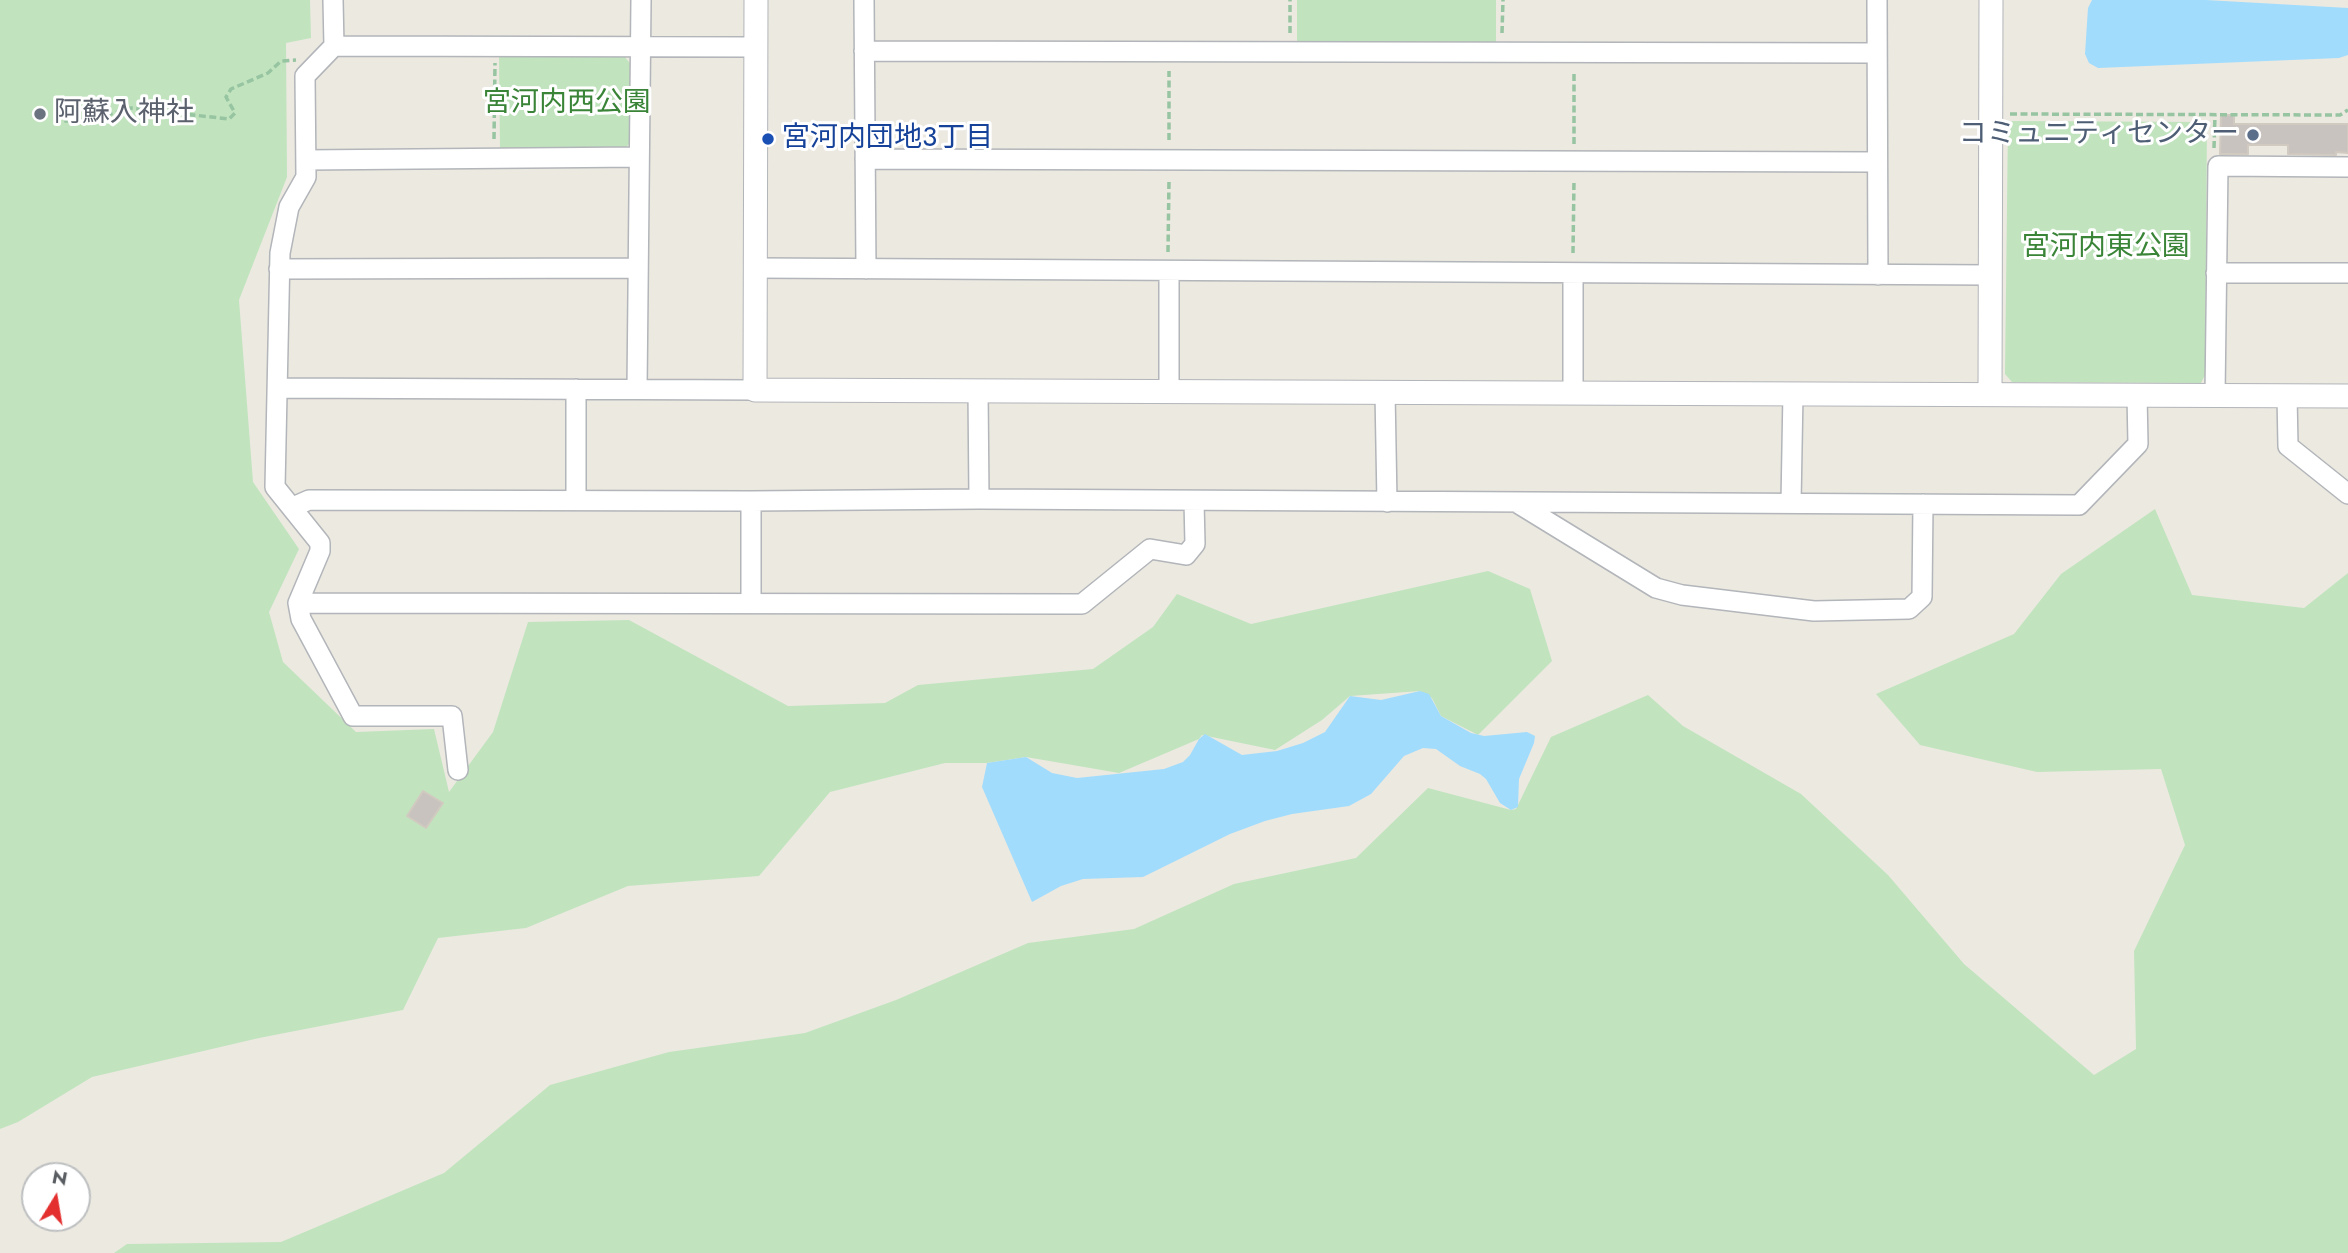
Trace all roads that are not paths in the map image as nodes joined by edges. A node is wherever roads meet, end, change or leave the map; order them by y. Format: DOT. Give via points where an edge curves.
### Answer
graph roads {
  1 [pos="333,0"];
  2 [pos="641,0"];
  3 [pos="756,0"];
  4 [pos="864,0"];
  5 [pos="1877,0"];
  6 [pos="1991,0"];
  7 [pos="334,46"];
  8 [pos="640,47"];
  9 [pos="756,47"];
  10 [pos="864,51"];
  11 [pos="1877,53"];
  12 [pos="639,158"];
  13 [pos="865,159"];
  14 [pos="306,160"];
  15 [pos="1877,162"];
  16 [pos="2348,167"];
  17 [pos="638,268"];
  18 [pos="755,268"];
  19 [pos="279,269"];
  20 [pos="866,269"];
  21 [pos="1168,271"];
  22 [pos="1573,273"];
  23 [pos="2216,273"];
  24 [pos="2348,273"];
  25 [pos="1878,275"];
  26 [pos="1990,275"];
  27 [pos="278,388"];
  28 [pos="576,389"];
  29 [pos="637,389"];
  30 [pos="755,390"];
  31 [pos="978,390"];
  32 [pos="1169,391"];
  33 [pos="1385,392"];
  34 [pos="1573,392"];
  35 [pos="1793,393"];
  36 [pos="1990,394"];
  37 [pos="2137,395"];
  38 [pos="2215,395"];
  39 [pos="2287,395"];
  40 [pos="2348,396"];
  41 [pos="2348,494"];
  42 [pos="979,499"];
  43 [pos="576,500"];
  44 [pos="1194,500"];
  45 [pos="751,502"];
  46 [pos="1387,502"];
  47 [pos="1791,503"];
  48 [pos="1518,504"];
  49 [pos="1923,504"];
  50 [pos="293,507"];
  51 [pos="298,603"];
  52 [pos="751,603"];
  53 [pos="458,770"];
  1 -- 7 [label="street"];
  2 -- 8 [label="street"];
  3 -- 9 [label="street"];
  4 -- 10 [label="street"];
  5 -- 11 [label="street"];
  6 -- 26 [label="street"];
  7 -- 8 [label="street"];
  7 -- 14 [label="street" via="305,76"];
  8 -- 9 [label="street"];
  8 -- 12 [label="street"];
  9 -- 18 [label="street"];
  10 -- 11 [label="street"];
  10 -- 13 [label="street"];
  11 -- 15 [label="street"];
  12 -- 14 [label="street"];
  12 -- 17 [label="street"];
  13 -- 15 [label="street"];
  13 -- 20 [label="street"];
  14 -- 19 [label="street" via="306,177 289,207"];
  15 -- 25 [label="street"];
  16 -- 23 [label="street" via="2218,166"];
  17 -- 19 [label="street"];
  17 -- 29 [label="street"];
  18 -- 20 [label="street"];
  18 -- 30 [label="street"];
  19 -- 27 [label="street"];
  20 -- 21 [label="street"];
  21 -- 22 [label="street"];
  21 -- 32 [label="street"];
  22 -- 25 [label="street"];
  22 -- 34 [label="street"];
  23 -- 24 [label="street"];
  23 -- 38 [label="street"];
  25 -- 26 [label="street"];
  26 -- 36 [label="street"];
  27 -- 28 [label="street"];
  27 -- 50 [label="street" via="275,487"];
  28 -- 29 [label="street"];
  28 -- 43 [label="street"];
  29 -- 30 [label="street"];
  30 -- 31 [label="street"];
  31 -- 32 [label="street"];
  31 -- 42 [label="street"];
  32 -- 33 [label="street"];
  33 -- 34 [label="street"];
  33 -- 46 [label="street"];
  34 -- 35 [label="street"];
  35 -- 36 [label="street"];
  35 -- 47 [label="street"];
  36 -- 37 [label="street"];
  37 -- 38 [label="street"];
  37 -- 49 [label="street" via="2138,444 2080,505"];
  38 -- 39 [label="street"];
  39 -- 40 [label="street"];
  39 -- 41 [label="street" via="2288,446"];
  42 -- 44 [label="street"];
  42 -- 45 [label="street"];
  43 -- 45 [label="street"];
  43 -- 50 [label="street" via="309,500"];
  44 -- 46 [label="street"];
  44 -- 52 [label="street" via="1195,544 1186,555 1150,549 1082,604"];
  45 -- 52 [label="street"];
  46 -- 48 [label="street"];
  47 -- 48 [label="street"];
  47 -- 49 [label="street"];
  48 -- 49 [label="street" via="1656,588 1814,611 1909,610 1922,597"];
  50 -- 51 [label="street" via="320,543"];
  51 -- 52 [label="street"];
  51 -- 53 [label="street" via="353,716 452,716"];
}
